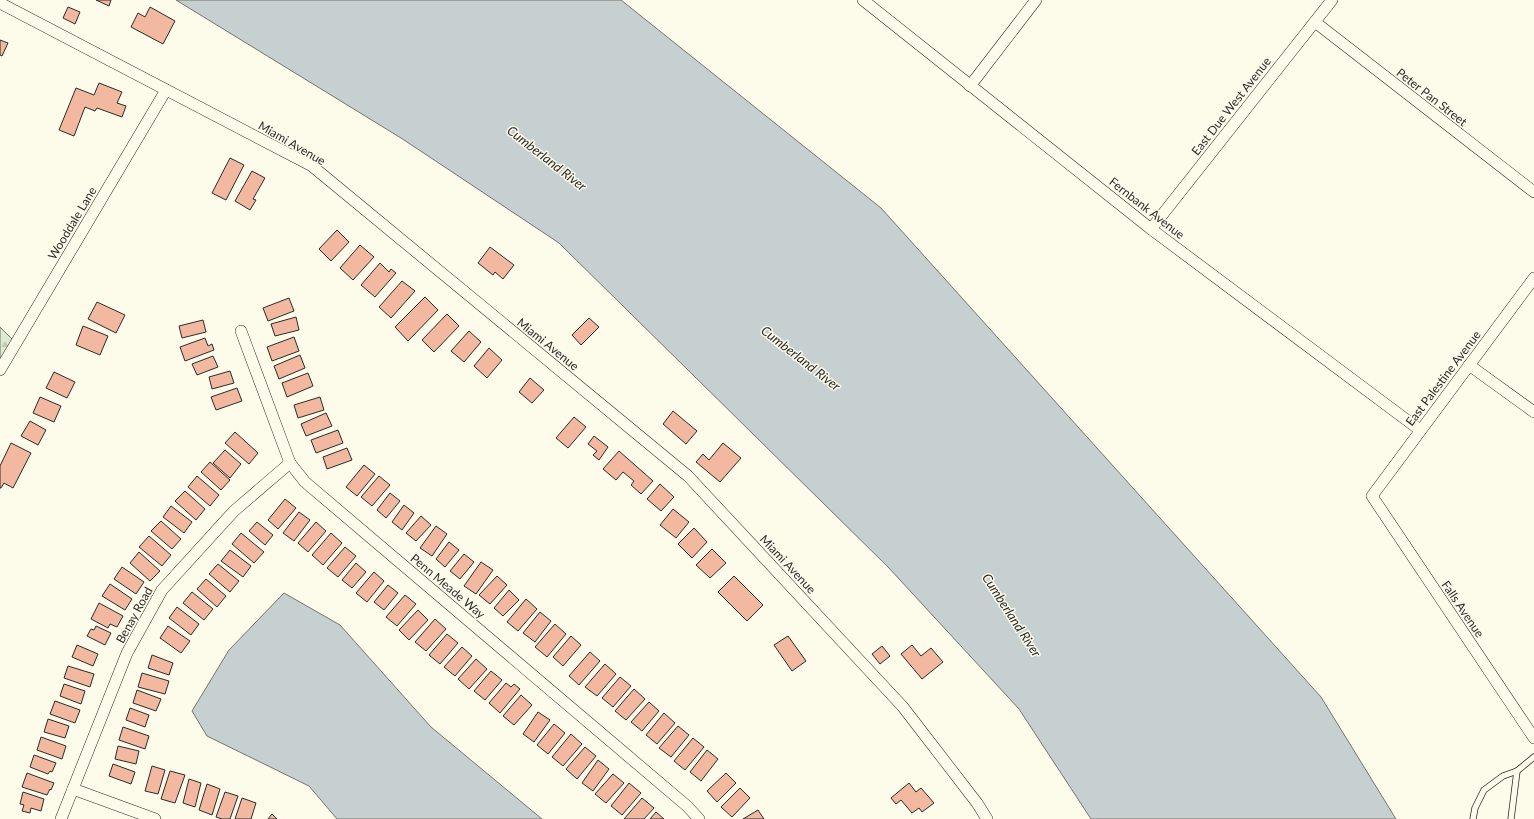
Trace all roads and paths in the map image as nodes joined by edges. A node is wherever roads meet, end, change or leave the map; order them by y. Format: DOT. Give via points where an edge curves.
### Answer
graph roads {
  1 [pos="863,0"];
  2 [pos="1036,0"];
  3 [pos="1332,0"];
  4 [pos="0,3"];
  5 [pos="1315,22"];
  6 [pos="970,86"];
  7 [pos="166,90"];
  8 [pos="1534,192"];
  9 [pos="1151,229"];
  10 [pos="1534,278"];
  11 [pos="241,331"];
  12 [pos="1469,365"];
  13 [pos="0,370"];
  14 [pos="1534,412"];
  15 [pos="1420,430"];
  16 [pos="290,463"];
  17 [pos="1373,494"];
  18 [pos="1534,738"];
  19 [pos="1534,757"];
  20 [pos="1517,771"];
  21 [pos="73,789"];
  22 [pos="61,819"];
  23 [pos="155,819"];
  24 [pos="699,819"];
  25 [pos="987,819"];
  26 [pos="1473,819"];
  27 [pos="1511,819"];
  1 -- 6 [label="street, Fernbank Avenue"];
  2 -- 6 [label="street"];
  3 -- 5 [label="street, East Due West Avenue"];
  4 -- 7 [label="street, Miami Avenue"];
  5 -- 8 [label="street, Peter Pan Street"];
  5 -- 9 [label="street, East Due West Avenue"];
  6 -- 9 [label="street, Fernbank Avenue"];
  7 -- 13 [label="street, Wooddale Lane"];
  7 -- 25 [label="street, Miami Avenue" via="312,166 688,476 903,707 978,803"];
  9 -- 15 [label="street, Fernbank Avenue"];
  10 -- 12 [label="street, East Palestine Avenue"];
  11 -- 16 [label="street, Penn Meade Way"];
  12 -- 14 [label="street"];
  12 -- 15 [label="street, East Palestine Avenue"];
  15 -- 17 [label="street, East Palestine Avenue"];
  16 -- 21 [label="street, Benay Road" via="234,511 162,590 127,653"];
  16 -- 24 [label="street, Penn Meade Way" via="305,482 687,806"];
  17 -- 18 [label="street, Falls Avenue"];
  19 -- 20 [label="lane"];
  20 -- 26 [label="lane" via="1503,776 1484,790 1475,808"];
  20 -- 27 [label="lane"];
  21 -- 22 [label="street, Benay Road"];
  21 -- 23 [label="street"];
}
